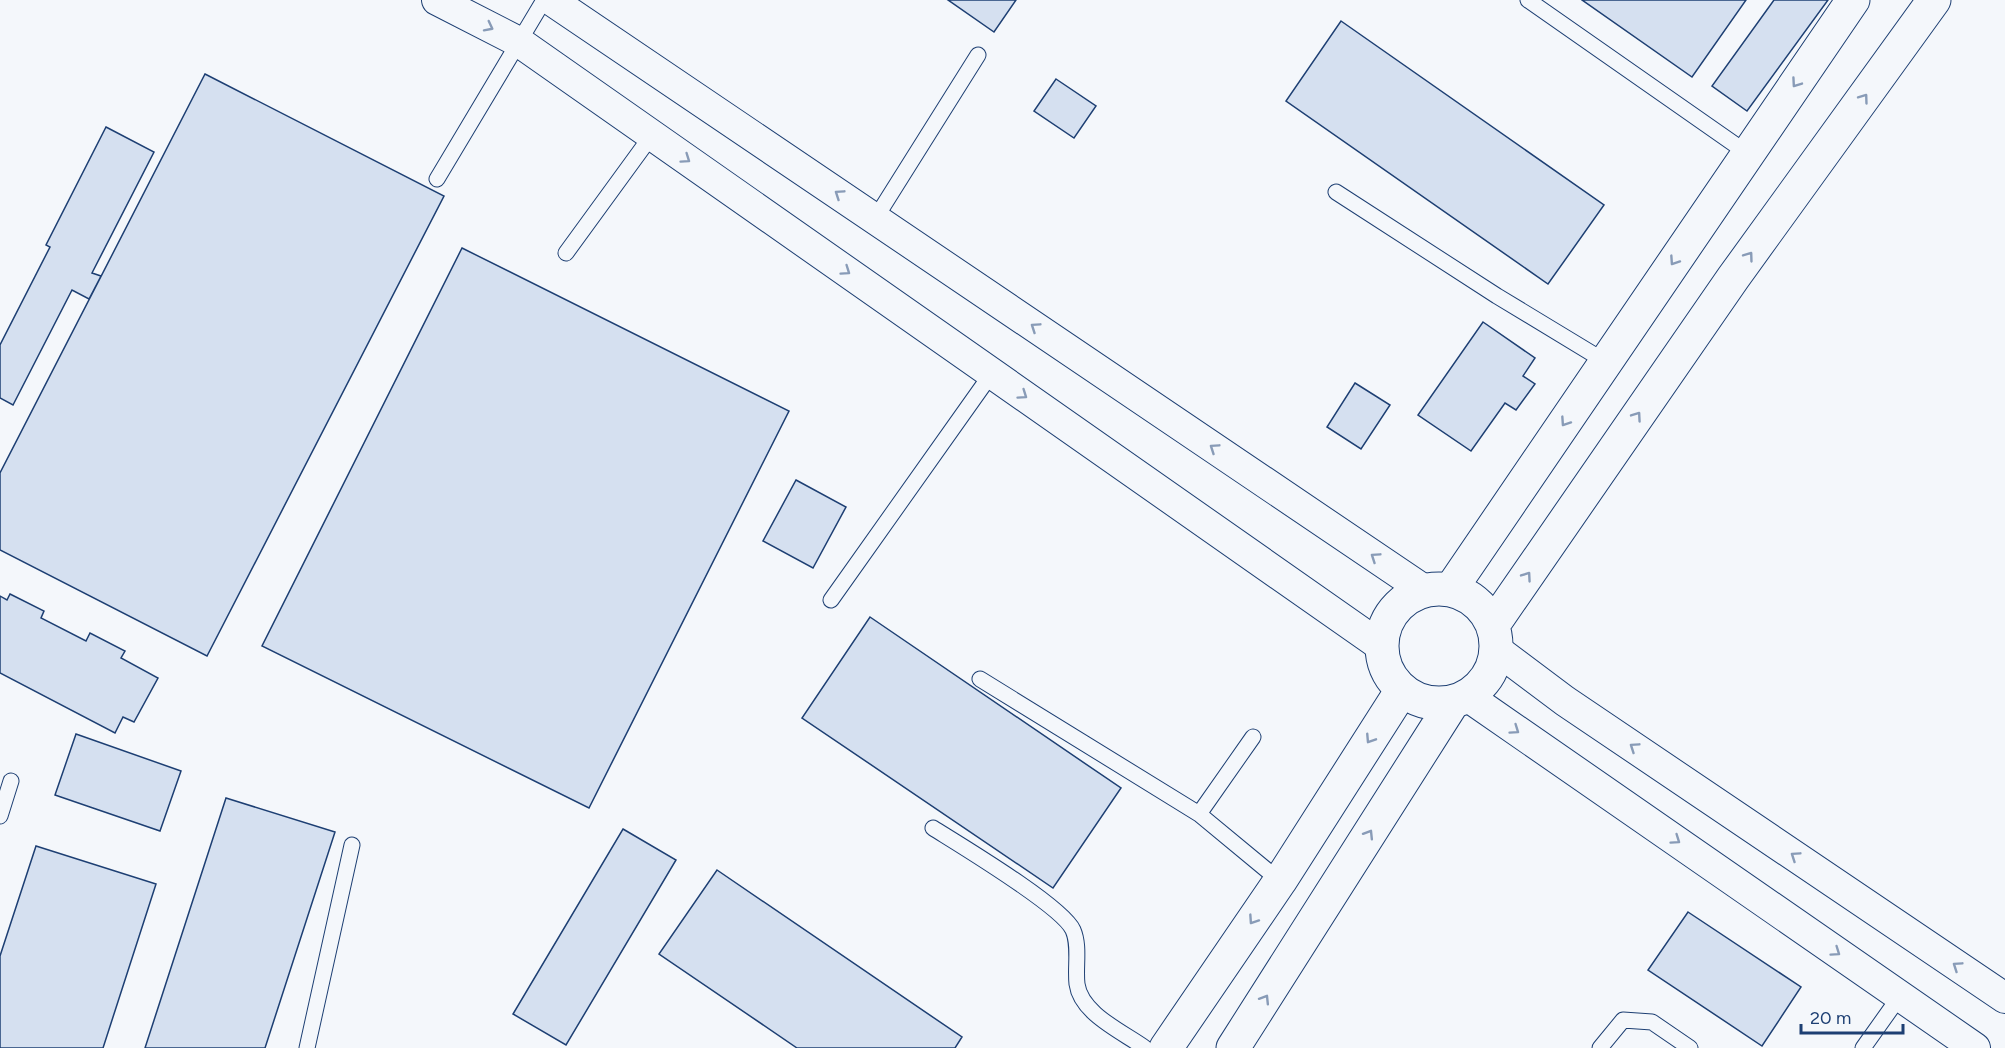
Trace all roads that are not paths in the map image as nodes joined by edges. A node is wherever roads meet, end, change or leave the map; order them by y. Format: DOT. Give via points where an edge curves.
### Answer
graph roads {
  1 [pos="437,0"];
  2 [pos="544,0"];
  3 [pos="551,0"];
  4 [pos="1528,0"];
  5 [pos="1853,0"];
  6 [pos="1934,0"];
  7 [pos="519,42"];
  8 [pos="978,55"];
  9 [pos="652,135"];
  10 [pos="1747,153"];
  11 [pos="436,179"];
  12 [pos="1336,192"];
  13 [pos="875,219"];
  14 [pos="566,253"];
  15 [pos="1606,362"];
  16 [pos="992,373"];
  17 [pos="1438,590"];
  18 [pos="831,600"];
  19 [pos="1495,637"];
  20 [pos="1381,646"];
  21 [pos="980,679"];
  22 [pos="1402,690"];
  23 [pos="1460,699"];
  24 [pos="1253,737"];
  25 [pos="10,781"];
  26 [pos="1198,814"];
  27 [pos="0,816"];
  28 [pos="933,828"];
  29 [pos="352,844"];
  30 [pos="1280,881"];
  31 [pos="1900,996"];
  32 [pos="2005,998"];
  33 [pos="307,1048"];
  34 [pos="1145,1048"];
  35 [pos="1166,1048"];
  36 [pos="1233,1048"];
  37 [pos="1600,1048"];
  38 [pos="1690,1048"];
  39 [pos="1863,1048"];
  40 [pos="1974,1048"];
  1 -- 7 [label="street, one-way"];
  2 -- 7 [label="lane"];
  13 -- 3 [label="street, one-way"];
  4 -- 10 [label="lane"];
  5 -- 10 [label="street, one-way"];
  19 -- 6 [label="street, one-way" via="1733,278"];
  7 -- 9 [label="street"];
  7 -- 11 [label="lane"];
  8 -- 13 [label="lane"];
  9 -- 14 [label="lane"];
  9 -- 16 [label="street, one-way"];
  10 -- 15 [label="street, one-way"];
  12 -- 15 [label="lane"];
  17 -- 13 [label="street, one-way"];
  15 -- 17 [label="street, one-way"];
  16 -- 18 [label="lane"];
  16 -- 20 [label="street, one-way"];
  17 -- 19 [label="street" via="1469,596 1484,608"];
  17 -- 20 [label="street" via="1407,598 1393,611"];
  19 -- 23 [label="street" via="1492,668 1482,684"];
  32 -- 19 [label="street, one-way" via="1565,700"];
  20 -- 22 [label="street" via="1384,664"];
  21 -- 26 [label="lane"];
  22 -- 23 [label="street" via="1424,702"];
  22 -- 30 [label="street, one-way"];
  23 -- 31 [label="street, one-way"];
  36 -- 23 [label="street, one-way"];
  24 -- 26 [label="lane"];
  25 -- 27 [label="lane"];
  26 -- 30 [label="lane"];
  28 -- 34 [label="lane" via="1040,898 1073,929 1077,986 1085,1005"];
  29 -- 33 [label="lane"];
  30 -- 35 [label="street, one-way"];
  31 -- 39 [label="lane"];
  31 -- 40 [label="street"];
  37 -- 38 [label="lane" via="1623,1020 1652,1022"];
}
